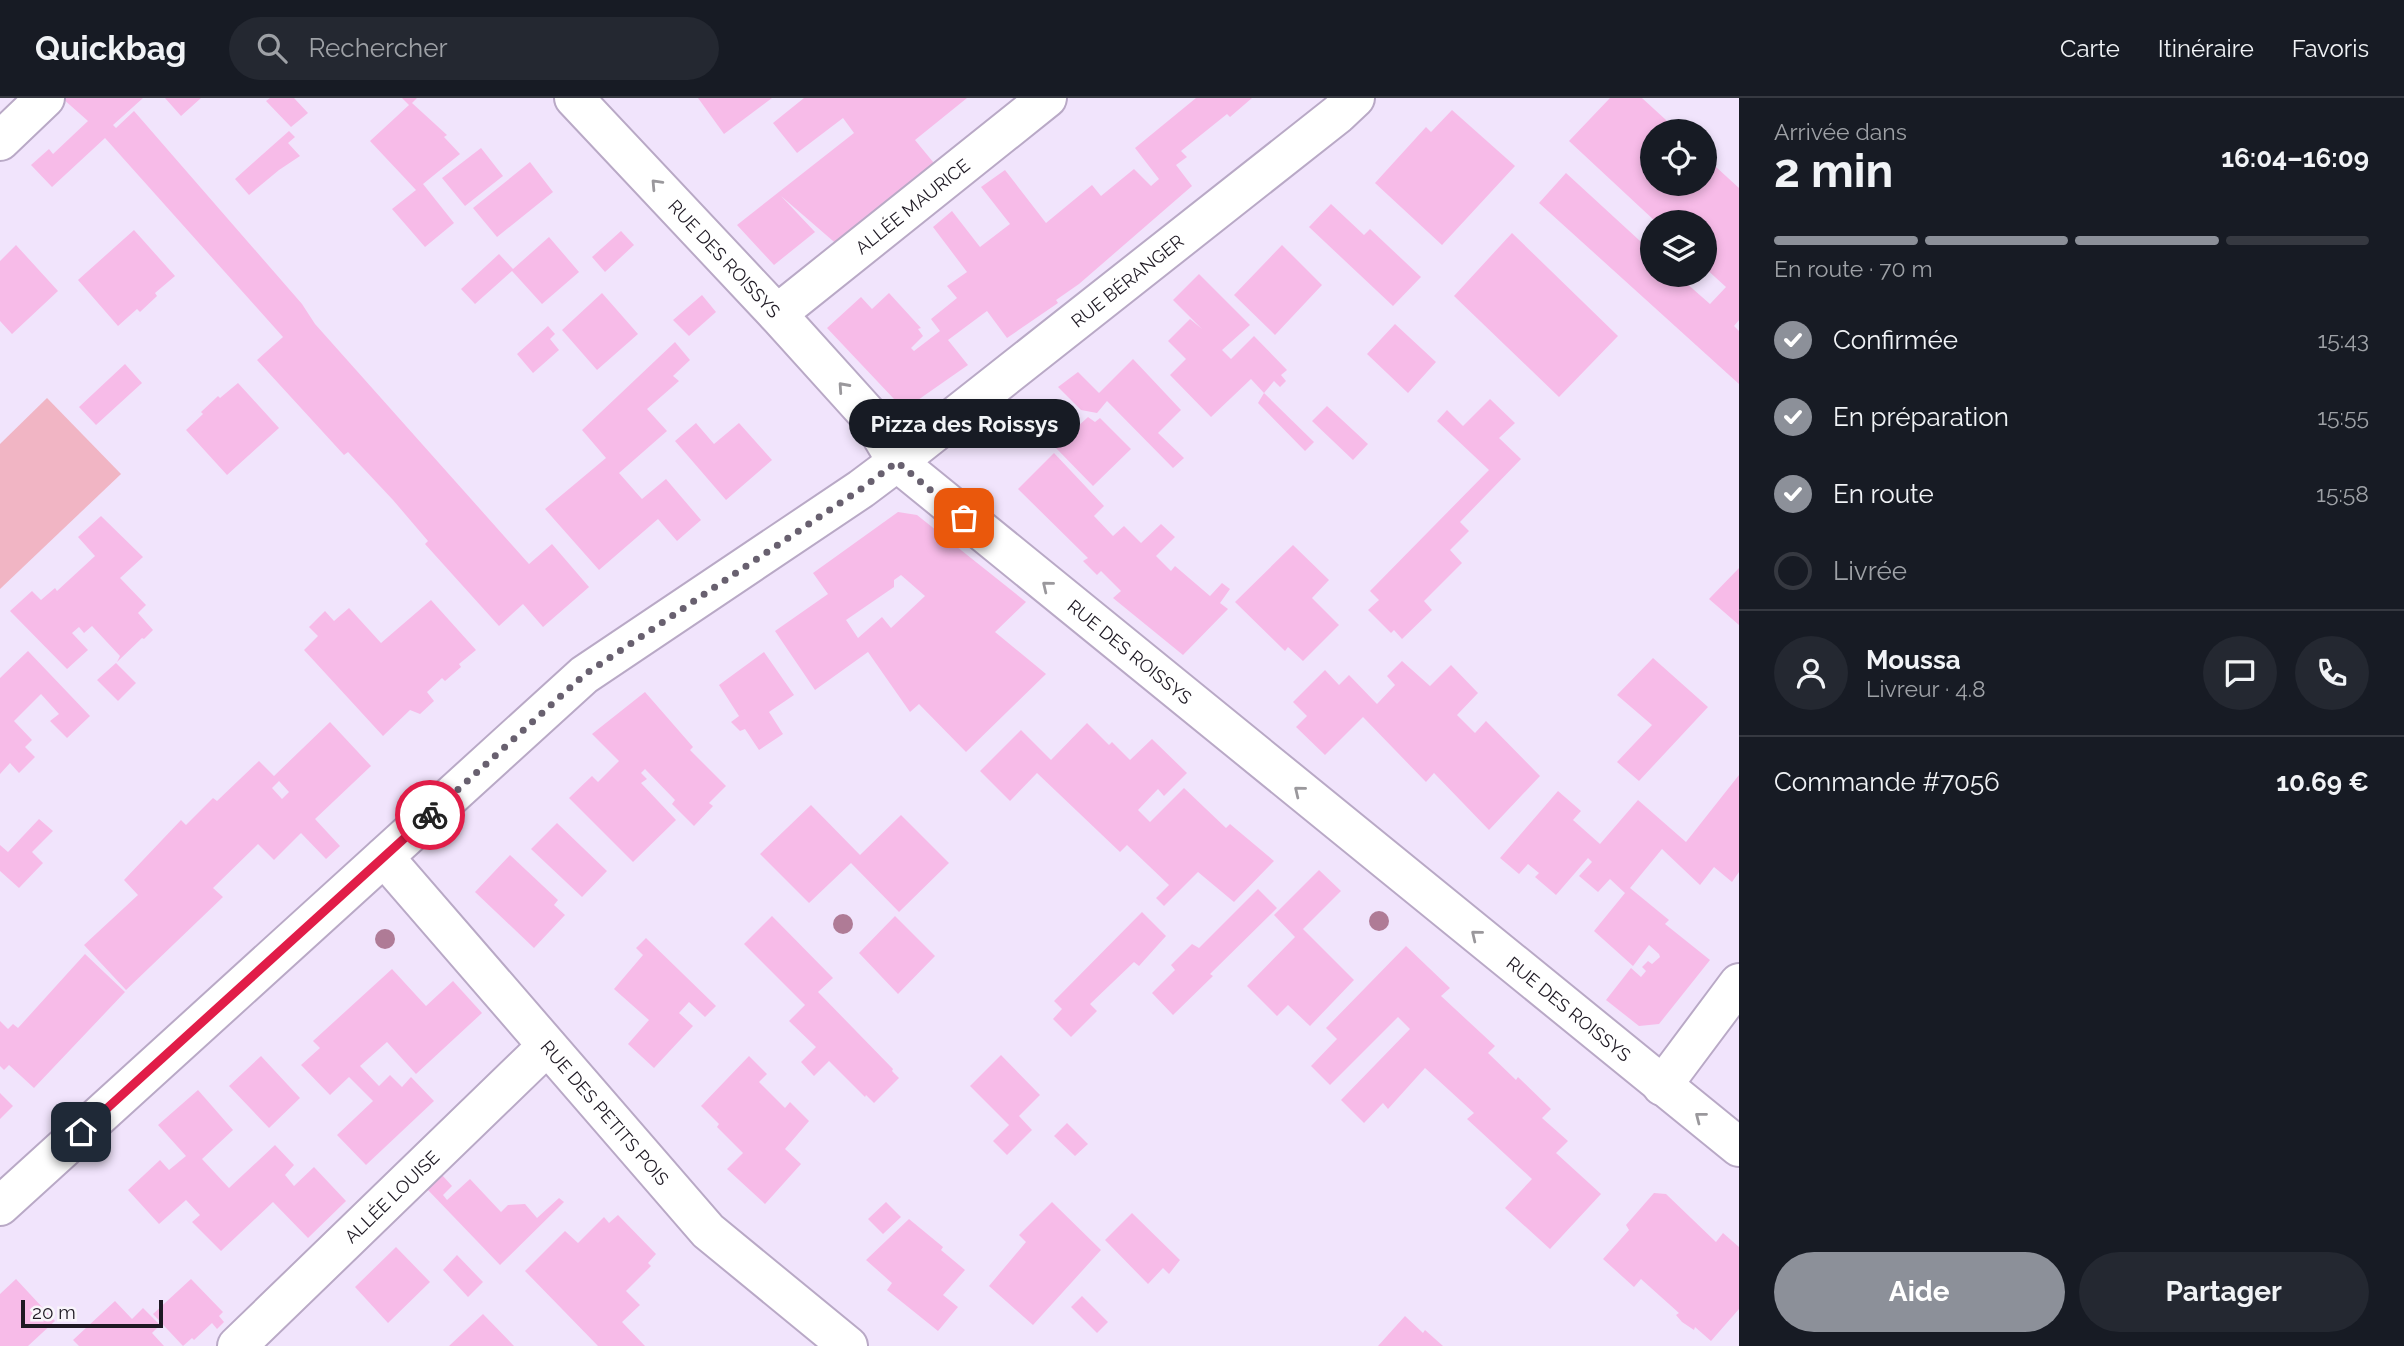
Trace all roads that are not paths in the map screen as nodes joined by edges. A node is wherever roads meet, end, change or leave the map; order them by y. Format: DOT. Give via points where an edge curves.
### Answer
graph roads {
  1 [pos="45,98"];
  2 [pos="574,98"];
  3 [pos="1047,98"];
  4 [pos="1355,98"];
  5 [pos="0,141"];
  6 [pos="777,314"];
  7 [pos="897,462"];
  8 [pos="384,857"];
  9 [pos="1739,983"];
  10 [pos="547,1046"];
  11 [pos="1661,1086"];
  12 [pos="1739,1147"];
  13 [pos="0,1206"];
  14 [pos="237,1346"];
  15 [pos="848,1346"];
  1 -- 5 [label="street"];
  6 -- 2 [label="street, RUE DES ROISSYS, one-way"];
  3 -- 6 [label="street, ALLÉE MAURICE"];
  4 -- 7 [label="street, RUE BÉRANGER"];
  7 -- 6 [label="street, RUE DES ROISSYS, one-way" via="872,418"];
  7 -- 8 [label="street, RUE BÉRANGER" via="584,675"];
  11 -- 7 [label="street, RUE DES ROISSYS, one-way"];
  8 -- 10 [label="street, RUE DES PETITS POIS"];
  8 -- 13 [label="street, RUE BÉRANGER"];
  9 -- 11 [label="street"];
  10 -- 14 [label="street, ALLÉE LOUISE"];
  10 -- 15 [label="street, RUE DES PETITS POIS" via="708,1231"];
  12 -- 11 [label="street, RUE DES ROISSYS, one-way"];
}
